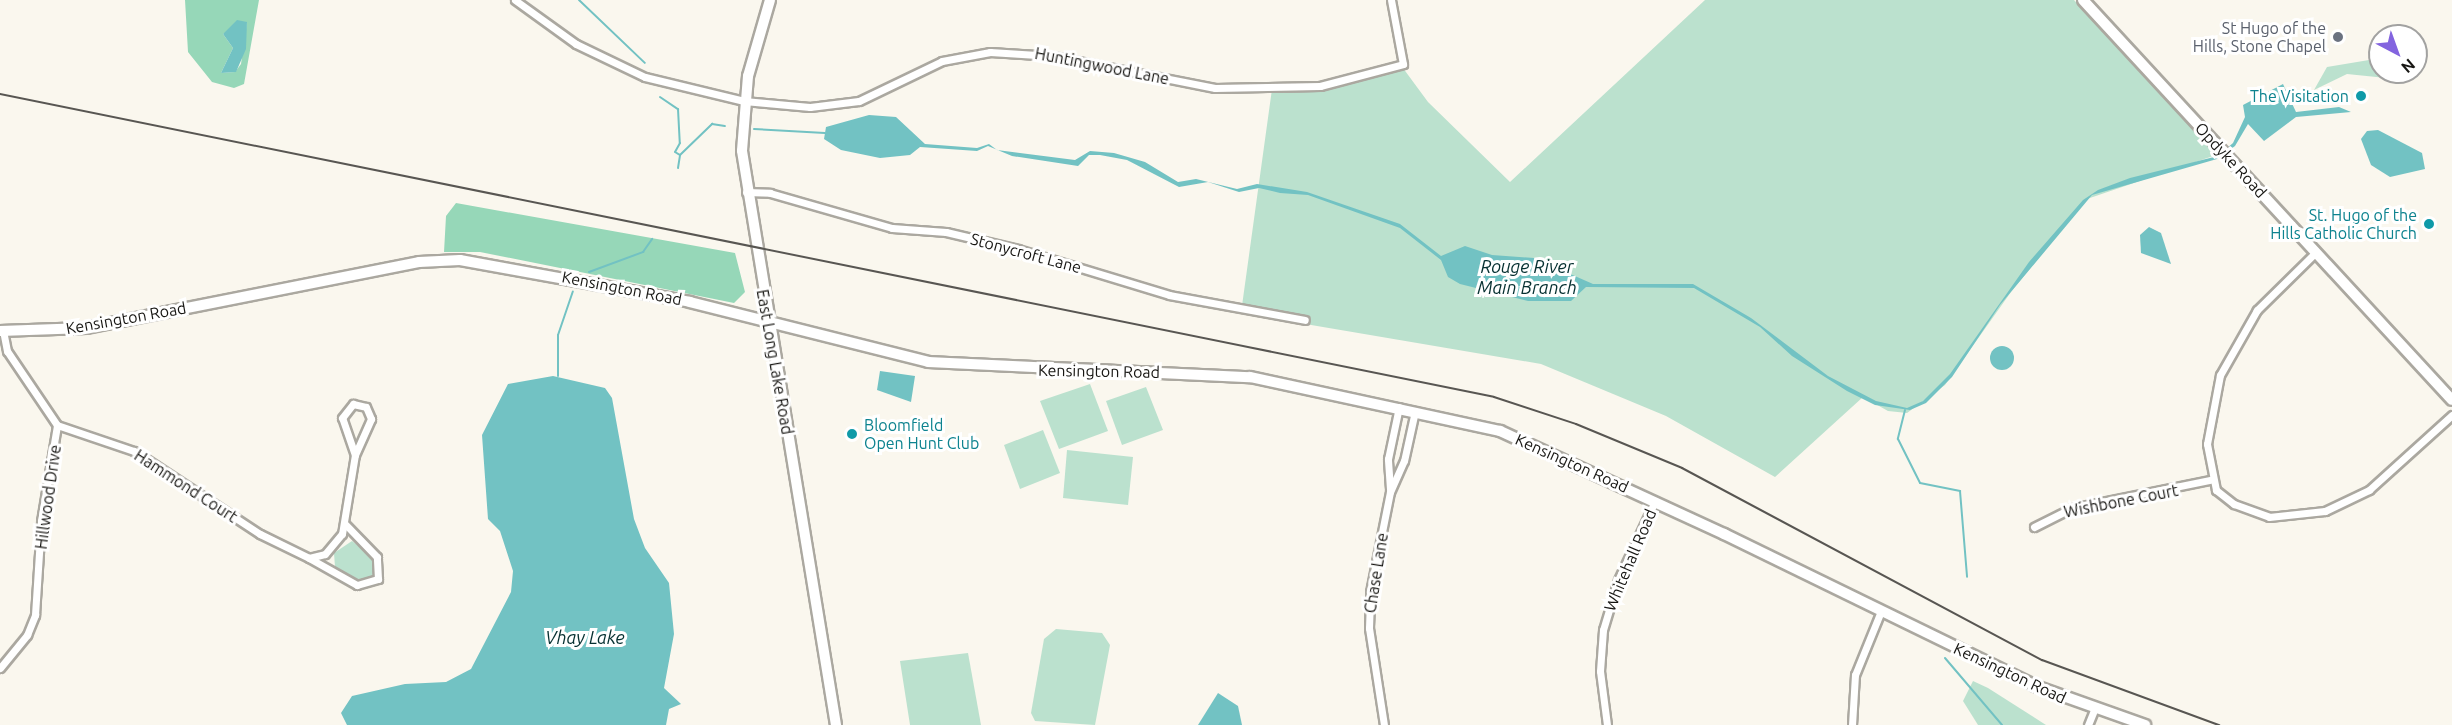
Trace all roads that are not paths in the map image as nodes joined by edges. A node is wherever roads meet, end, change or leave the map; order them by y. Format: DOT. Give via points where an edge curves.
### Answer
graph roads {
  1 [pos="515,0"];
  2 [pos="770,0"];
  3 [pos="1391,0"];
  4 [pos="2083,0"];
  5 [pos="744,101"];
  6 [pos="746,192"];
  7 [pos="2316,252"];
  8 [pos="1305,320"];
  9 [pos="769,323"];
  10 [pos="1,331"];
  11 [pos="2452,400"];
  12 [pos="1399,407"];
  13 [pos="1415,410"];
  14 [pos="2452,415"];
  15 [pos="57,425"];
  16 [pos="355,455"];
  17 [pos="2210,480"];
  18 [pos="1390,492"];
  19 [pos="1655,501"];
  20 [pos="346,525"];
  21 [pos="2034,527"];
  22 [pos="309,558"];
  23 [pos="1881,611"];
  24 [pos="0,668"];
  25 [pos="2094,710"];
  26 [pos="836,725"];
  27 [pos="1384,725"];
  28 [pos="1607,725"];
  29 [pos="1852,725"];
  30 [pos="2088,725"];
  31 [pos="2145,725"];
  1 -- 5 [label="street" via="576,44 632,72"];
  2 -- 5 [label="street, East Long Lake Road"];
  3 -- 5 [label="street, Huntingwood Lane" via="1403,63 1320,86 1215,88 1053,56 990,52 942,61 847,104"];
  4 -- 7 [label="street, Opdyke Road"];
  5 -- 6 [label="street, East Long Lake Road"];
  6 -- 8 [label="street, Stonycroft Lane" via="770,194 892,228 946,232 1018,249 1161,294"];
  6 -- 9 [label="street, East Long Lake Road"];
  7 -- 11 [label="street, Opdyke Road"];
  7 -- 17 [label="street" via="2257,310 2223,365 2209,422"];
  9 -- 10 [label="street, Kensington Road" via="518,267 445,260 94,327"];
  9 -- 12 [label="street, Kensington Road" via="928,362 1239,376"];
  9 -- 26 [label="street, East Long Lake Road"];
  10 -- 15 [label="street, Hillwood Drive" via="7,351"];
  12 -- 13 [label="street, Kensington Road"];
  12 -- 18 [label="street, Chase Lane" via="1388,459"];
  13 -- 18 [label="street, Chase Lane" via="1404,461"];
  13 -- 19 [label="street, Kensington Road" via="1500,431"];
  14 -- 17 [label="street" via="2364,494 2316,513 2258,514 2227,500"];
  15 -- 22 [label="street, Hammond Court" via="134,452 260,534"];
  15 -- 24 [label="street, Hillwood Drive" via="40,532 35,615 27,635"];
  16 -- 16 [label="street" via="371,419 357,404 342,418"];
  16 -- 20 [label="street"];
  17 -- 21 [label="street, Wishbone Court" via="2059,512"];
  18 -- 27 [label="street, Chase Lane" via="1369,610"];
  19 -- 23 [label="street, Kensington Road"];
  19 -- 28 [label="street, Whitehall Road" via="1604,624 1600,671"];
  20 -- 22 [label="street" via="331,549"];
  20 -- 22 [label="street, Hammond Court" via="377,557 378,579 357,585"];
  23 -- 25 [label="street, Kensington Road"];
  23 -- 29 [label="street" via="1855,675"];
  25 -- 30 [label="street"];
  25 -- 31 [label="street, Kensington Road"];
}
